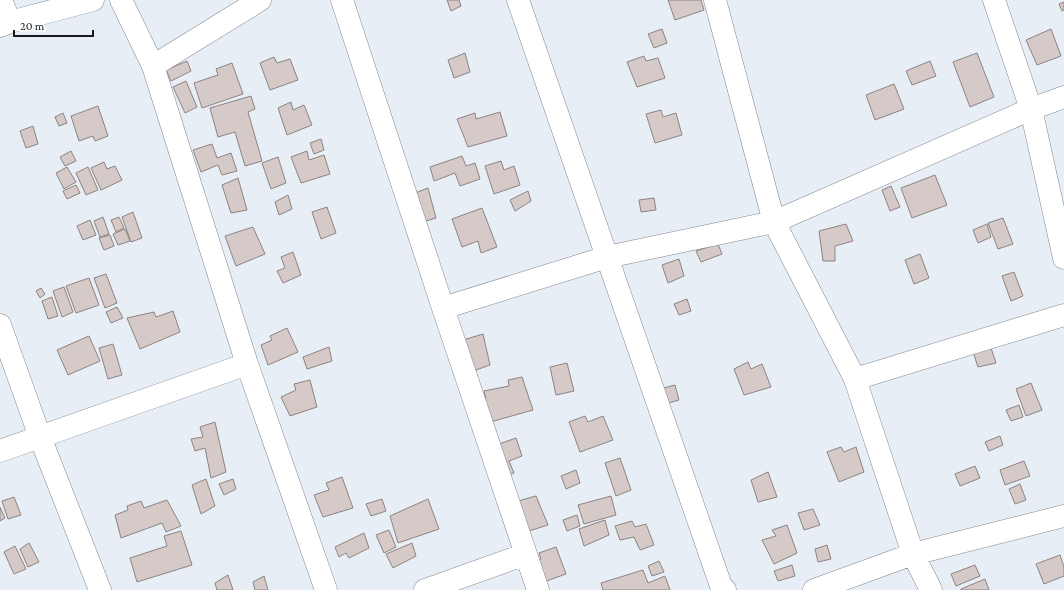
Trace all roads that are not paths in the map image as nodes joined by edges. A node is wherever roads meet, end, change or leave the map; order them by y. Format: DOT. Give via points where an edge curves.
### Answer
graph roads {
  1 [pos="1,0"];
  2 [pos="93,0"];
  3 [pos="121,0"];
  4 [pos="260,0"];
  5 [pos="342,0"];
  6 [pos="518,0"];
  7 [pos="715,0"];
  8 [pos="994,0"];
  9 [pos="5,24"];
  10 [pos="154,66"];
  11 [pos="1064,97"];
  12 [pos="1030,109"];
  13 [pos="774,222"];
  14 [pos="607,257"];
  15 [pos="1064,258"];
  16 [pos="443,308"];
  17 [pos="1064,315"];
  18 [pos="0,325"];
  19 [pos="247,364"];
  20 [pos="855,379"];
  21 [pos="40,437"];
  22 [pos="0,451"];
  23 [pos="1064,516"];
  24 [pos="526,554"];
  25 [pos="913,554"];
  26 [pos="100,590"];
  27 [pos="326,590"];
  28 [pos="425,590"];
  29 [pos="538,590"];
  30 [pos="725,590"];
  31 [pos="814,590"];
  32 [pos="932,590"];
  1 -- 9 [label="street"];
  2 -- 9 [label="street"];
  3 -- 10 [label="street"];
  4 -- 10 [label="street"];
  5 -- 16 [label="street"];
  6 -- 14 [label="street"];
  7 -- 13 [label="street"];
  8 -- 12 [label="street"];
  10 -- 19 [label="street"];
  11 -- 12 [label="street"];
  12 -- 13 [label="street"];
  12 -- 15 [label="street"];
  13 -- 14 [label="street"];
  13 -- 20 [label="street"];
  14 -- 16 [label="street"];
  14 -- 30 [label="street" via="721,586"];
  16 -- 24 [label="street"];
  17 -- 20 [label="street"];
  18 -- 21 [label="street"];
  19 -- 21 [label="street"];
  19 -- 27 [label="street"];
  20 -- 25 [label="street"];
  21 -- 22 [label="street"];
  21 -- 26 [label="street"];
  23 -- 25 [label="street"];
  24 -- 28 [label="street"];
  24 -- 29 [label="street"];
  25 -- 31 [label="street"];
  25 -- 32 [label="street"];
}
